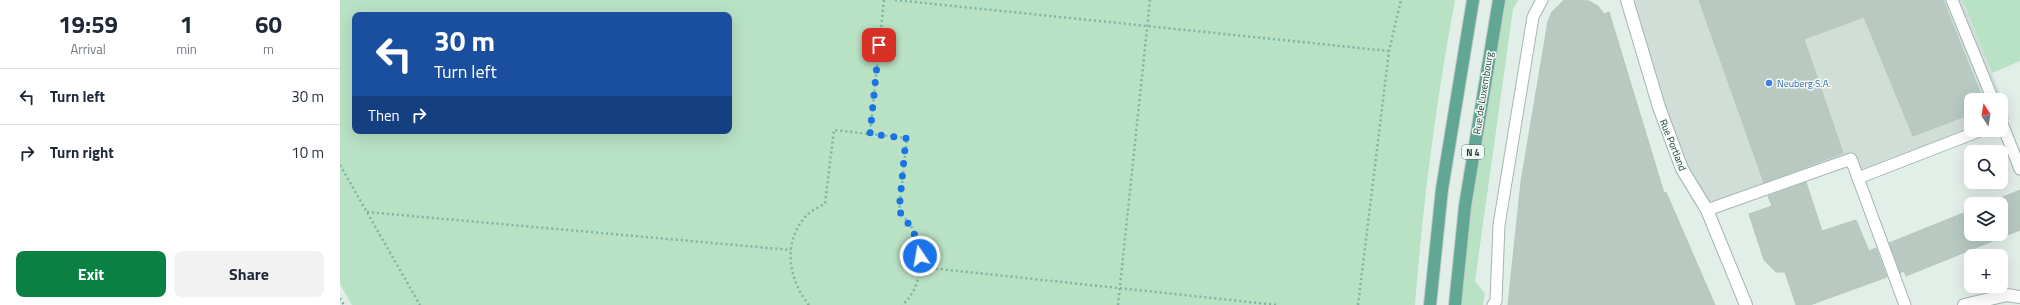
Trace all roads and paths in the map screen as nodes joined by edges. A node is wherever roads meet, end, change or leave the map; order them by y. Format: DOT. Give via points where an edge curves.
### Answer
graph roads {
  1 [pos="884,0"];
  2 [pos="895,0"];
  3 [pos="1150,0"];
  4 [pos="1401,0"];
  5 [pos="1473,0"];
  6 [pos="1494,0"];
  7 [pos="1499,0"];
  8 [pos="1542,0"];
  9 [pos="1627,0"];
  10 [pos="1952,0"];
  11 [pos="1147,26"];
  12 [pos="1494,26"];
  13 [pos="1389,51"];
  14 [pos="1990,93"];
  15 [pos="870,134"];
  16 [pos="1964,137"];
  17 [pos="2007,137"];
  18 [pos="340,165"];
  19 [pos="2020,169"];
  20 [pos="1858,178"];
  21 [pos="1707,210"];
  22 [pos="367,212"];
  23 [pos="790,250"];
  24 [pos="920,266"];
  25 [pos="1120,288"];
  26 [pos="2020,297"];
  27 [pos="340,298"];
  28 [pos="344,305"];
  29 [pos="420,305"];
  30 [pos="809,305"];
  31 [pos="902,305"];
  32 [pos="1118,305"];
  33 [pos="1278,305"];
  34 [pos="1358,305"];
  35 [pos="1430,305"];
  36 [pos="1455,305"];
  37 [pos="1493,305"];
  38 [pos="1746,305"];
  39 [pos="1905,305"];
  40 [pos="1964,305"];
  1 -- 15 [label="path"];
  2 -- 11 [label="path"];
  3 -- 11 [label="path"];
  4 -- 13 [label="path"];
  5 -- 35 [label="main road, N 4" via="1442,189"];
  6 -- 12 [label="main road"];
  7 -- 12 [label="main road, Rue de Luxembourg / N 4"];
  8 -- 37 [label="lane" via="1533,17 1499,225 1496,301"];
  9 -- 21 [label="street, Rue Portland" via="1659,107 1682,169"];
  10 -- 14 [label="lane"];
  11 -- 13 [label="path"];
  11 -- 25 [label="path"];
  12 -- 36 [label="main road, Rue de Luxembourg / N 4" via="1465,206"];
  13 -- 34 [label="path"];
  15 -- 23 [label="path" via="834,130 825,203 808,215 796,231"];
  15 -- 24 [label="path" via="906,138 899,211 912,227 920,246"];
  16 -- 20 [label="lane"];
  17 -- 19 [label="lane"];
  18 -- 22 [label="path"];
  20 -- 21 [label="lane" via="1851,158"];
  20 -- 39 [label="lane"];
  21 -- 38 [label="street, Rue Portland"];
  22 -- 23 [label="path"];
  22 -- 29 [label="path"];
  23 -- 30 [label="path" via="791,272 798,292"];
  24 -- 25 [label="path"];
  24 -- 31 [label="path" via="916,286"];
  25 -- 32 [label="path"];
  25 -- 33 [label="path"];
  26 -- 40 [label="street" via="2007,295"];
  27 -- 28 [label="path"];
}
